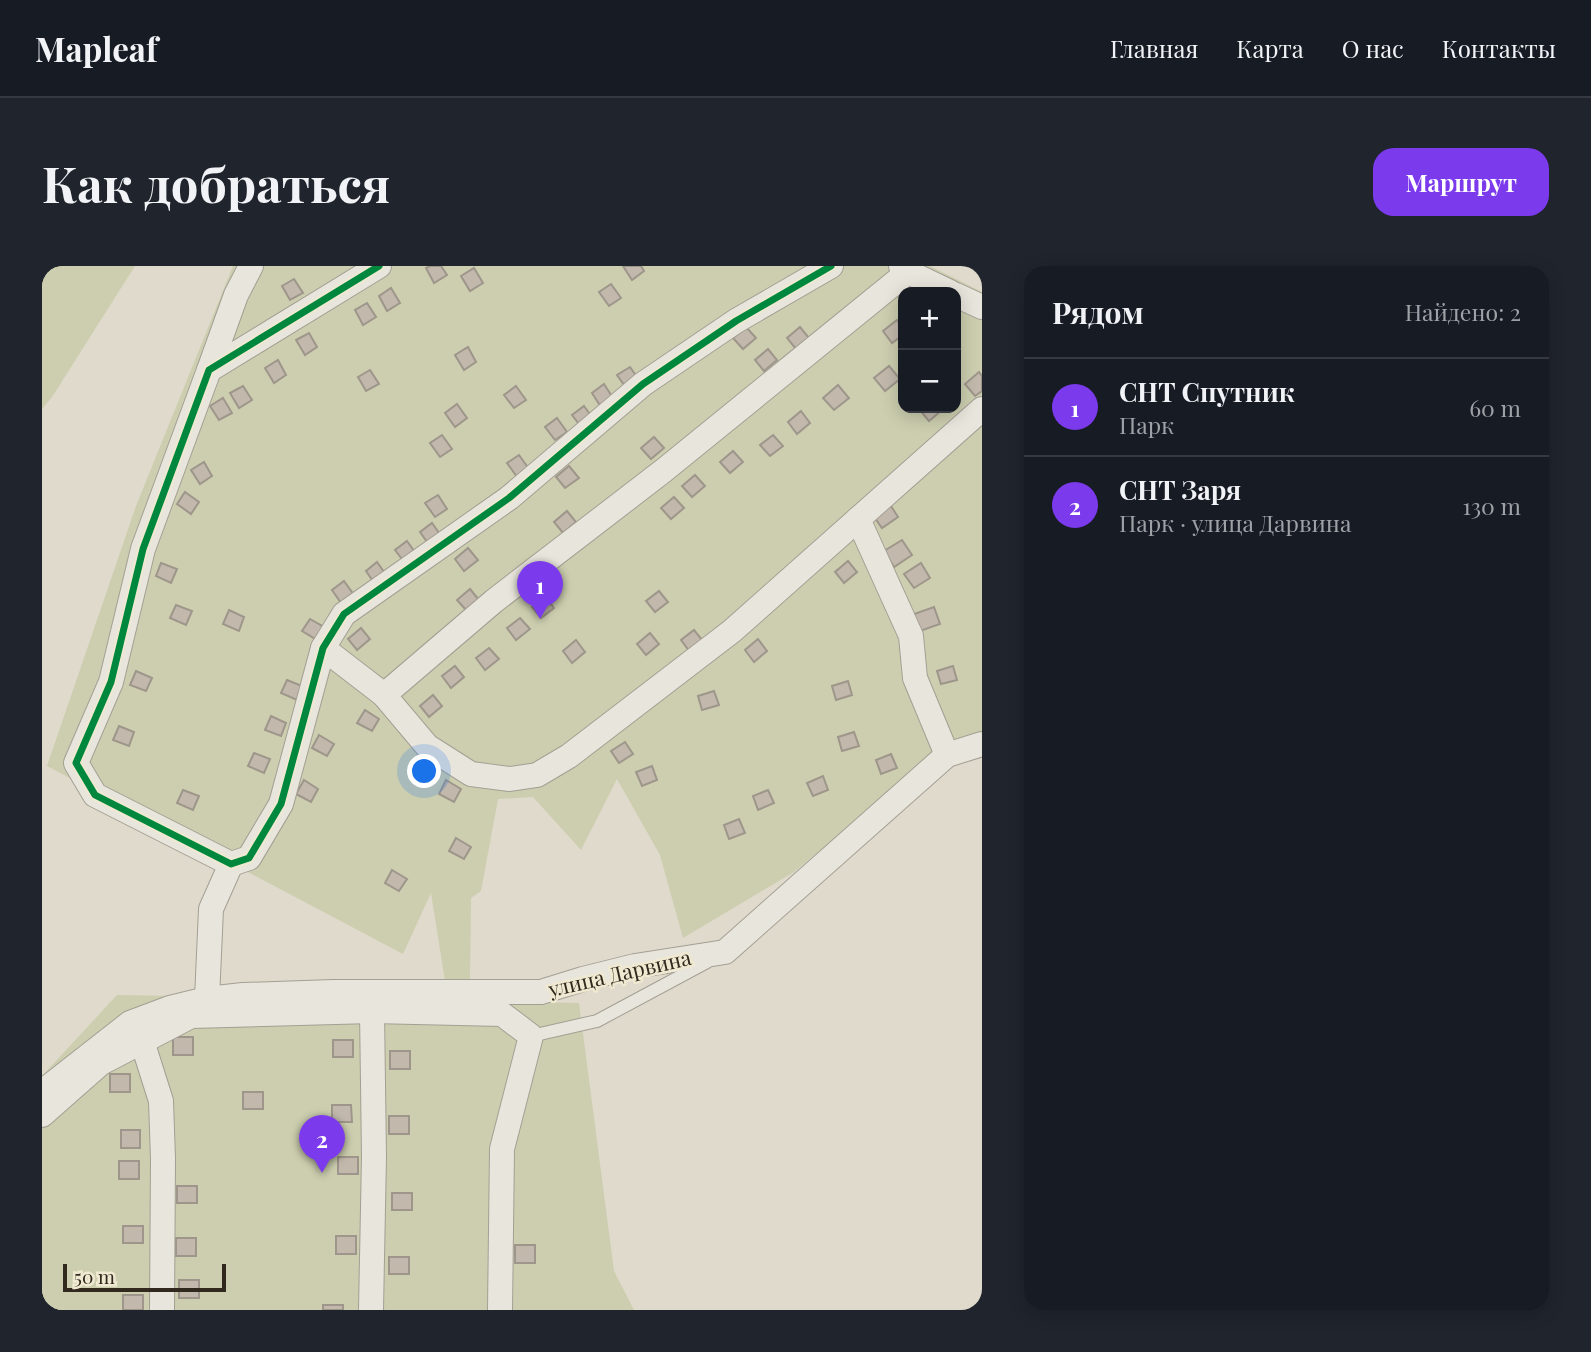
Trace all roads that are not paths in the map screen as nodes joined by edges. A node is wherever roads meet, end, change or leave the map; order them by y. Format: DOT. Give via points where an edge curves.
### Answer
graph roads {
  1 [pos="251,266"];
  2 [pos="379,266"];
  3 [pos="831,266"];
  4 [pos="904,269"];
  5 [pos="940,287"];
  6 [pos="961,297"];
  7 [pos="982,307"];
  8 [pos="209,370"];
  9 [pos="982,409"];
  10 [pos="858,519"];
  11 [pos="323,648"];
  12 [pos="384,695"];
  13 [pos="982,744"];
  14 [pos="947,755"];
  15 [pos="231,864"];
  16 [pos="724,952"];
  17 [pos="207,999"];
  18 [pos="372,1011"];
  19 [pos="531,1036"];
  20 [pos="142,1041"];
  21 [pos="42,1092"];
  22 [pos="42,1115"];
  23 [pos="162,1310"];
  24 [pos="371,1310"];
  25 [pos="500,1310"];
  1 -- 8 [label="street"];
  2 -- 8 [label="street"];
  3 -- 11 [label="street" via="643,384 509,498 344,614"];
  4 -- 5 [label="street"];
  4 -- 12 [label="street" via="663,471 494,601"];
  6 -- 7 [label="street"];
  8 -- 15 [label="street" via="144,549 111,682 76,763 95,795"];
  9 -- 10 [label="street"];
  10 -- 12 [label="street" via="732,631 569,756 537,775 510,779 471,774 427,746"];
  10 -- 14 [label="street" via="911,636 915,678"];
  11 -- 12 [label="street"];
  11 -- 15 [label="street" via="281,804 249,858"];
  13 -- 14 [label="street"];
  14 -- 16 [label="street"];
  15 -- 17 [label="street" via="211,909"];
  16 -- 17 [label="street, улица Дарвина" via="635,966 541,992 332,992"];
  16 -- 19 [label="lane" via="597,1021"];
  17 -- 21 [label="street, улица Дарвина" via="131,1023"];
  18 -- 19 [label="street" via="502,1014"];
  18 -- 20 [label="street" via="191,1016"];
  18 -- 24 [label="street"];
  19 -- 25 [label="street" via="502,1149"];
  20 -- 22 [label="street" via="101,1063"];
  20 -- 23 [label="street" via="161,1101"];
}
